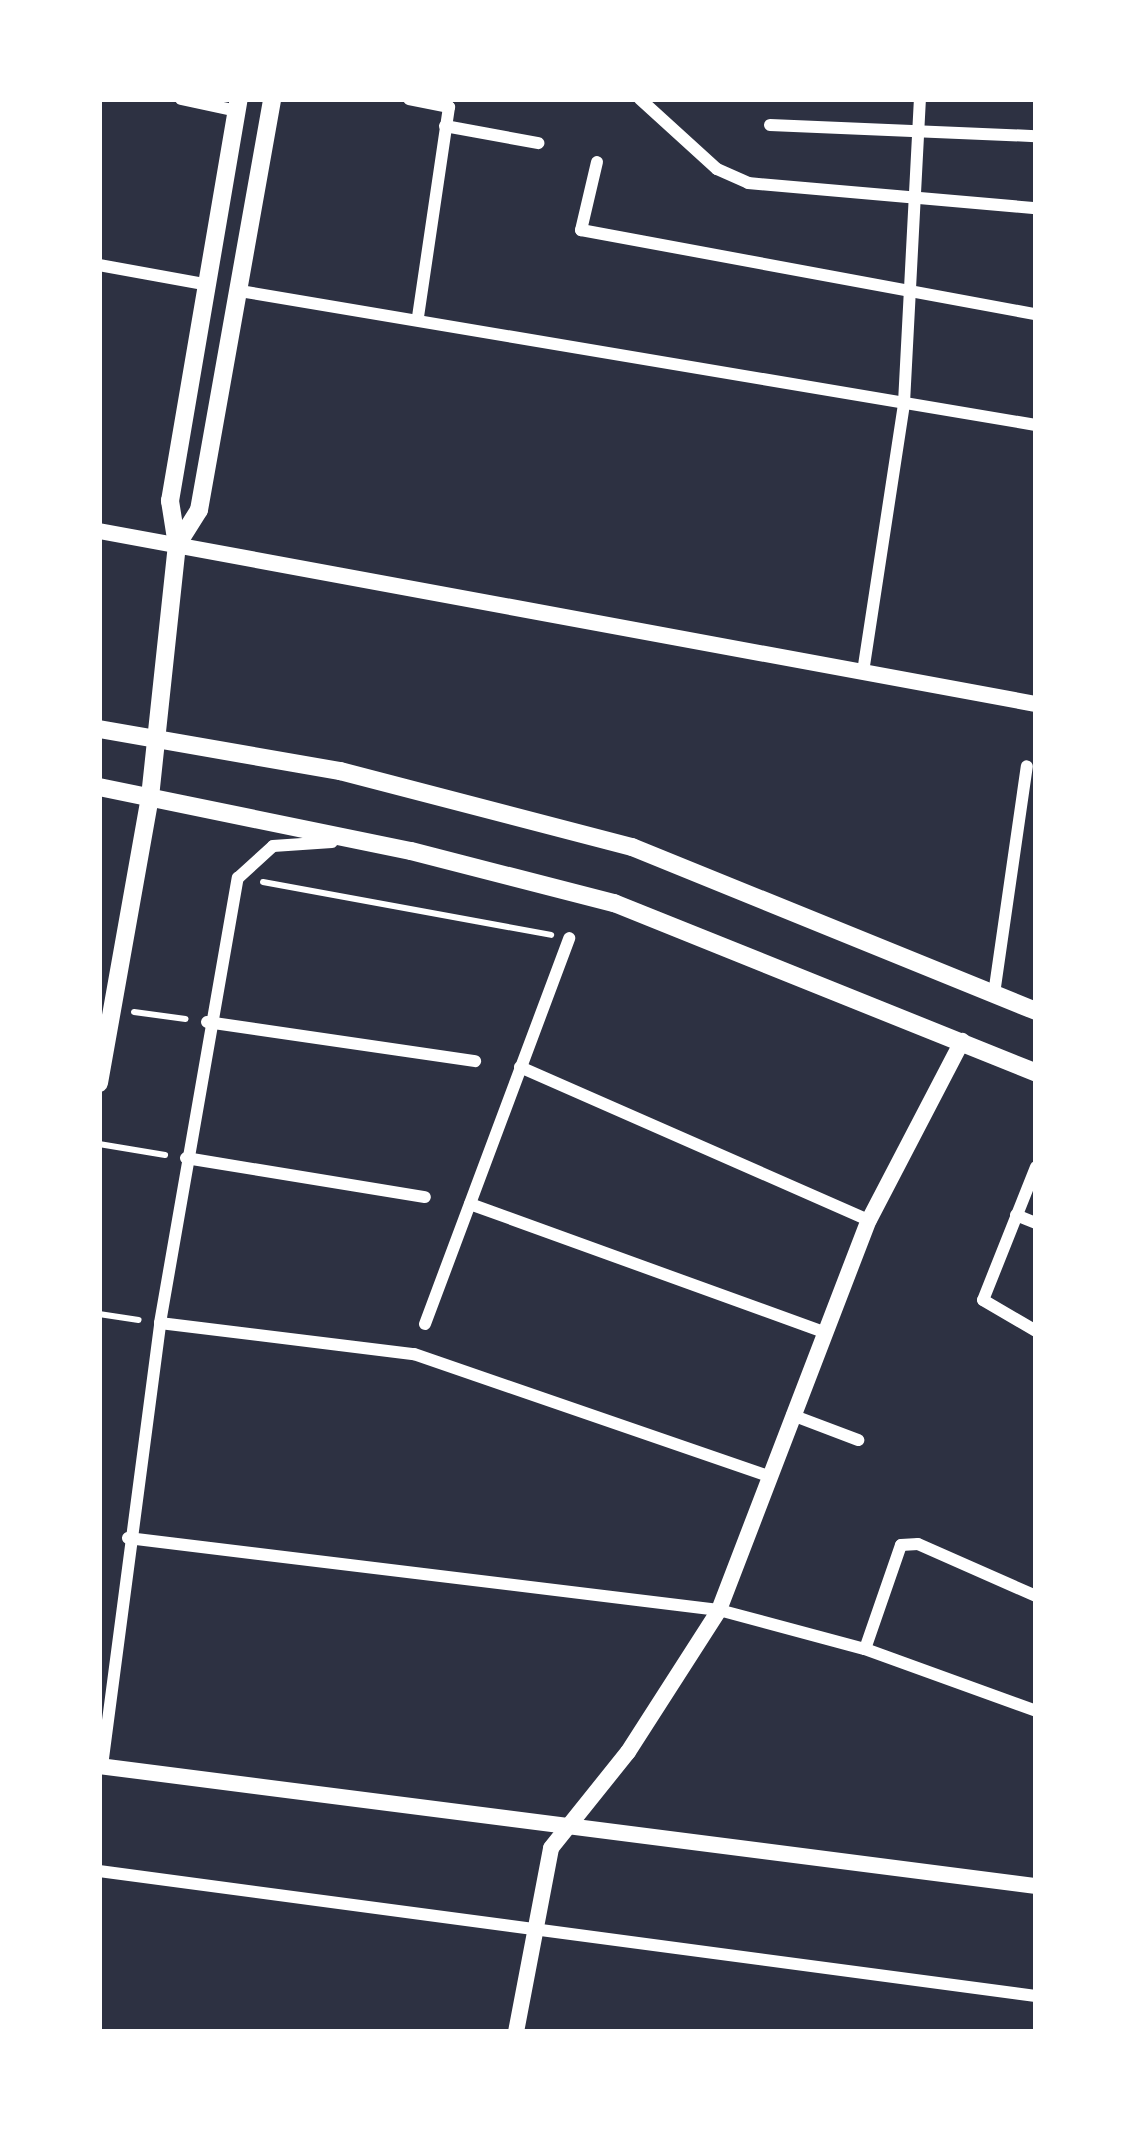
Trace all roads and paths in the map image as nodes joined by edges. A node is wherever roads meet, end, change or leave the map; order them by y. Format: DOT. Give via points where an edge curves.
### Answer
graph roads {
  1 [pos="181,99"];
  2 [pos="272,99"];
  3 [pos="409,99"];
  4 [pos="640,99"];
  5 [pos="920,99"];
  6 [pos="238,105"];
  7 [pos="770,125"];
  8 [pos="445,126"];
  9 [pos="921,130"];
  10 [pos="1036,136"];
  11 [pos="538,143"];
  12 [pos="597,162"];
  13 [pos="918,196"];
  14 [pos="1036,208"];
  15 [pos="99,265"];
  16 [pos="209,285"];
  17 [pos="240,291"];
  18 [pos="913,297"];
  19 [pos="1036,314"];
  20 [pos="418,318"];
  21 [pos="904,403"];
  22 [pos="1036,425"];
  23 [pos="99,532"];
  24 [pos="177,545"];
  25 [pos="863,672"];
  26 [pos="1036,704"];
  27 [pos="99,729"];
  28 [pos="156,739"];
  29 [pos="1027,766"];
  30 [pos="99,788"];
  31 [pos="150,797"];
  32 [pos="411,851"];
  33 [pos="238,878"];
  34 [pos="568,938"];
  35 [pos="994,994"];
  36 [pos="112,1009"];
  37 [pos="1036,1011"];
  38 [pos="207,1022"];
  39 [pos="962,1041"];
  40 [pos="102,1044"];
  41 [pos="475,1060"];
  42 [pos="520,1067"];
  43 [pos="1036,1073"];
  44 [pos="99,1083"];
  45 [pos="99,1144"];
  46 [pos="186,1158"];
  47 [pos="1036,1167"];
  48 [pos="425,1197"];
  49 [pos="470,1204"];
  50 [pos="1016,1215"];
  51 [pos="869,1220"];
  52 [pos="1036,1223"];
  53 [pos="99,1314"];
  54 [pos="160,1323"];
  55 [pos="425,1324"];
  56 [pos="1036,1331"];
  57 [pos="823,1332"];
  58 [pos="792,1415"];
  59 [pos="858,1440"];
  60 [pos="766,1475"];
  61 [pos="128,1538"];
  62 [pos="1036,1596"];
  63 [pos="718,1610"];
  64 [pos="865,1649"];
  65 [pos="1036,1711"];
  66 [pos="100,1766"];
  67 [pos="569,1822"];
  68 [pos="99,1871"];
  69 [pos="1036,1886"];
  70 [pos="534,1930"];
  71 [pos="1036,1996"];
  72 [pos="516,2032"];
  1 -- 6 [label="street"];
  2 -- 17 [label="main road"];
  3 -- 8 [label="street" via="449,107"];
  4 -- 13 [label="street" via="717,169 748,183"];
  5 -- 9 [label="street"];
  6 -- 16 [label="main road"];
  7 -- 9 [label="street"];
  8 -- 11 [label="street"];
  8 -- 20 [label="street"];
  9 -- 10 [label="street"];
  9 -- 13 [label="street"];
  12 -- 18 [label="street" via="581,230"];
  13 -- 14 [label="street"];
  13 -- 18 [label="street"];
  15 -- 16 [label="street"];
  16 -- 24 [label="main road" via="170,501"];
  17 -- 20 [label="street"];
  17 -- 24 [label="main road" via="199,510"];
  18 -- 19 [label="street"];
  18 -- 21 [label="street"];
  20 -- 21 [label="street"];
  21 -- 22 [label="street"];
  21 -- 25 [label="street"];
  23 -- 24 [label="street"];
  24 -- 25 [label="street"];
  24 -- 28 [label="main road"];
  25 -- 26 [label="street"];
  27 -- 28 [label="main road"];
  28 -- 31 [label="main road"];
  28 -- 35 [label="main road" via="340,771 632,847"];
  29 -- 35 [label="street"];
  30 -- 31 [label="main road"];
  31 -- 32 [label="main road"];
  31 -- 36 [label="main road"];
  32 -- 33 [label="street" via="274,846"];
  32 -- 39 [label="main road" via="614,903"];
  33 -- 34 [label="path"];
  33 -- 38 [label="street"];
  34 -- 42 [label="street"];
  35 -- 37 [label="main road"];
  36 -- 38 [label="path"];
  36 -- 40 [label="main road"];
  38 -- 41 [label="street"];
  38 -- 46 [label="street"];
  39 -- 43 [label="main road"];
  39 -- 51 [label="street"];
  40 -- 44 [label="main road"];
  42 -- 49 [label="street"];
  42 -- 51 [label="street"];
  45 -- 46 [label="path"];
  46 -- 48 [label="street"];
  46 -- 54 [label="street"];
  47 -- 50 [label="street"];
  49 -- 55 [label="street"];
  49 -- 57 [label="street"];
  50 -- 52 [label="street"];
  50 -- 56 [label="street" via="983,1300"];
  51 -- 57 [label="street"];
  53 -- 54 [label="path"];
  54 -- 60 [label="street" via="414,1354"];
  54 -- 61 [label="street"];
  57 -- 58 [label="street"];
  58 -- 59 [label="street"];
  58 -- 60 [label="street"];
  60 -- 63 [label="street"];
  61 -- 63 [label="street"];
  61 -- 66 [label="street"];
  62 -- 64 [label="street" via="918,1544 902,1545"];
  63 -- 64 [label="street"];
  63 -- 67 [label="street" via="628,1753"];
  64 -- 65 [label="street"];
  66 -- 67 [label="street"];
  67 -- 69 [label="street"];
  67 -- 70 [label="street" via="551,1848"];
  68 -- 70 [label="street"];
  70 -- 71 [label="street"];
  70 -- 72 [label="street"];
}
